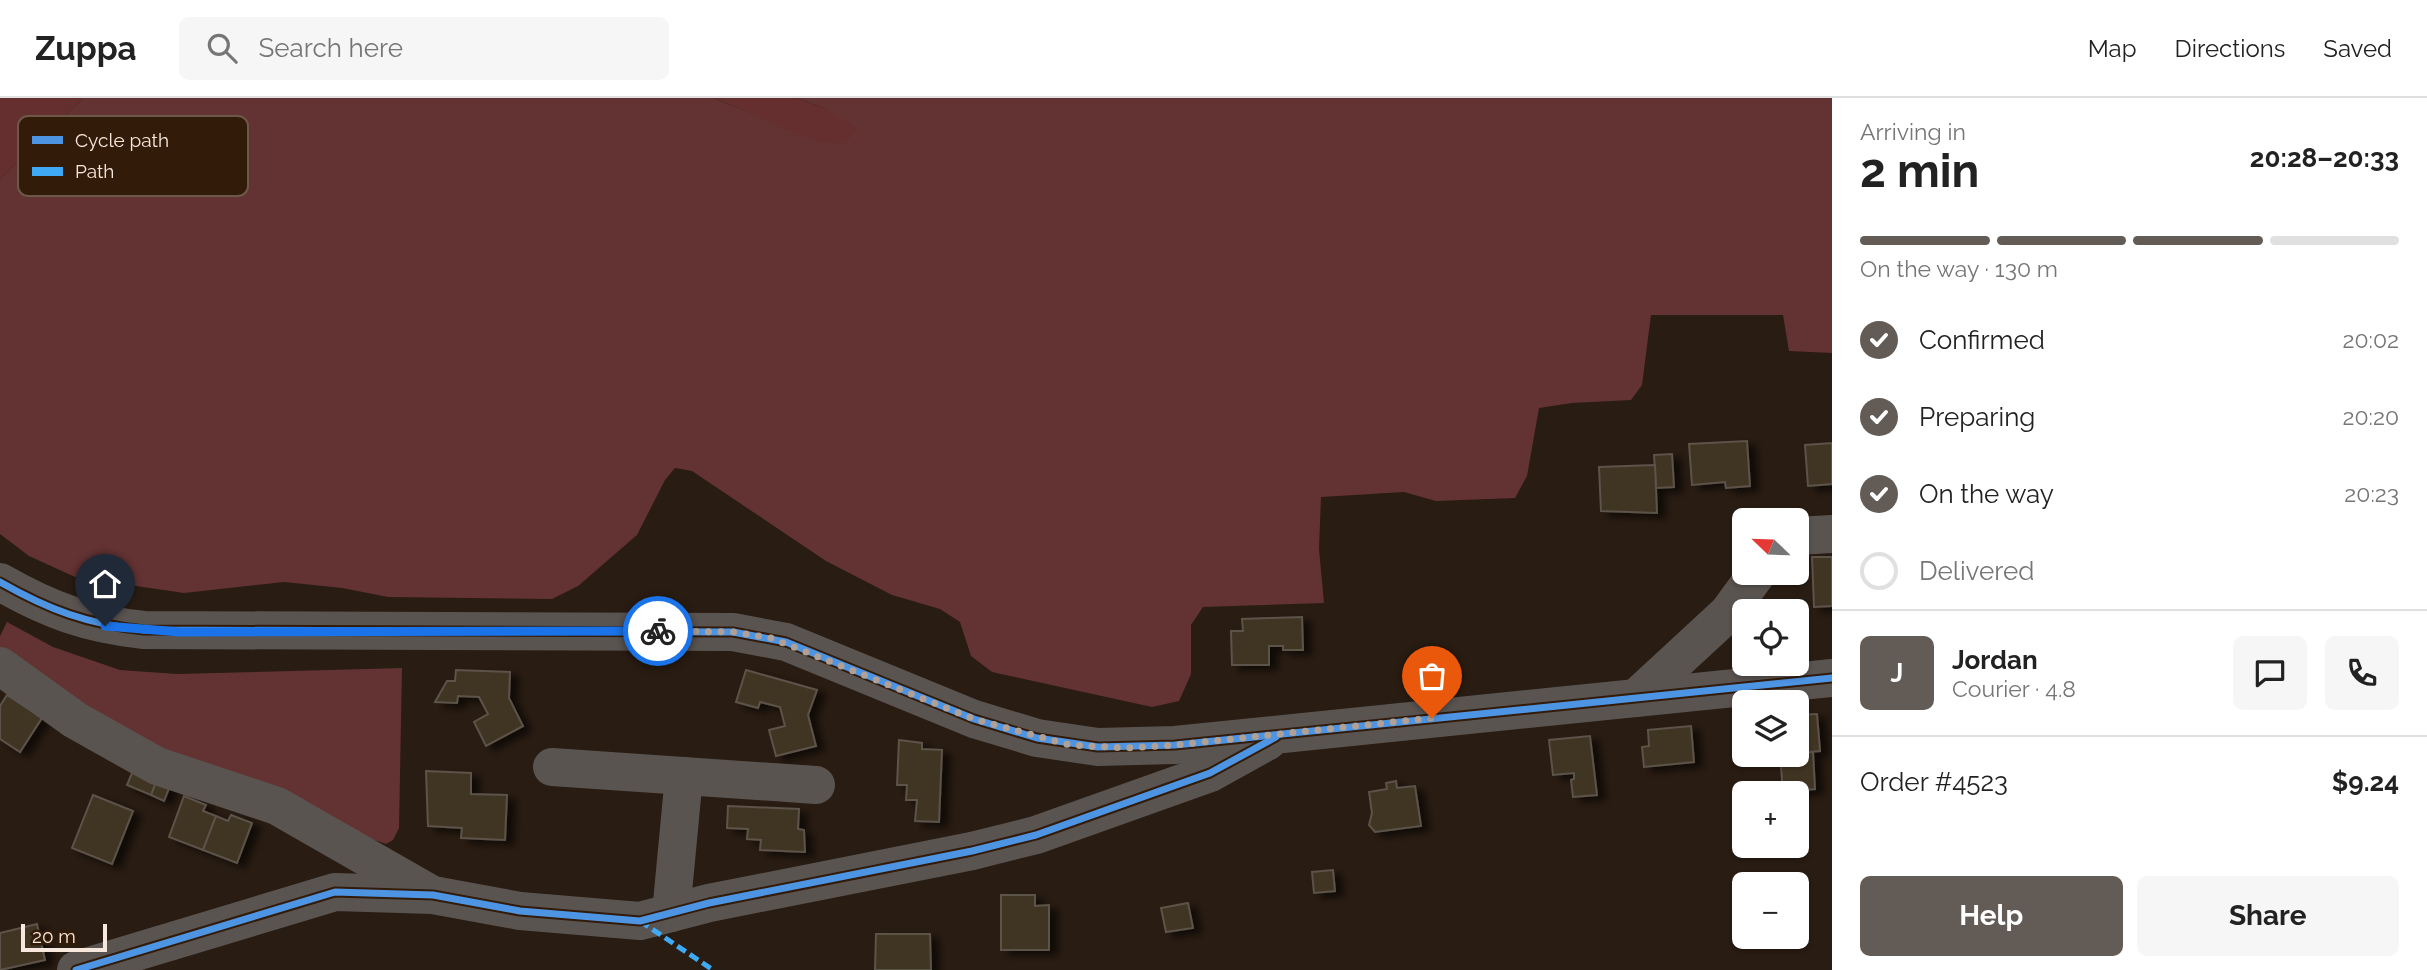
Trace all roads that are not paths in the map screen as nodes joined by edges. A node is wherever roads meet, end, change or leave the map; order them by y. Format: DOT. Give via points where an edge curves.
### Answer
graph roads {
  1 [pos="1832,534"];
  2 [pos="1810,535"];
  3 [pos="0,582"];
  4 [pos="1748,585"];
  5 [pos="0,666"];
  6 [pos="1832,678"];
  7 [pos="1636,698"];
  8 [pos="1282,733"];
  9 [pos="552,767"];
  10 [pos="684,776"];
  11 [pos="816,785"];
  12 [pos="433,895"];
  13 [pos="671,913"];
  14 [pos="76,970"];
  1 -- 2 [label="street"];
  3 -- 8 [label="street" via="86,622 144,630 733,632 786,642 974,719 1070,745 1126,748"];
  4 -- 7 [label="street" via="1728,613"];
  5 -- 12 [label="street" via="75,720 157,766 277,806"];
  6 -- 7 [label="street"];
  7 -- 8 [label="street"];
  8 -- 13 [label="street" via="1210,773 1036,835"];
  9 -- 10 [label="street"];
  10 -- 11 [label="street"];
  10 -- 13 [label="street"];
  12 -- 13 [label="street" via="520,911 640,921"];
  12 -- 14 [label="street" via="335,892"];
}
